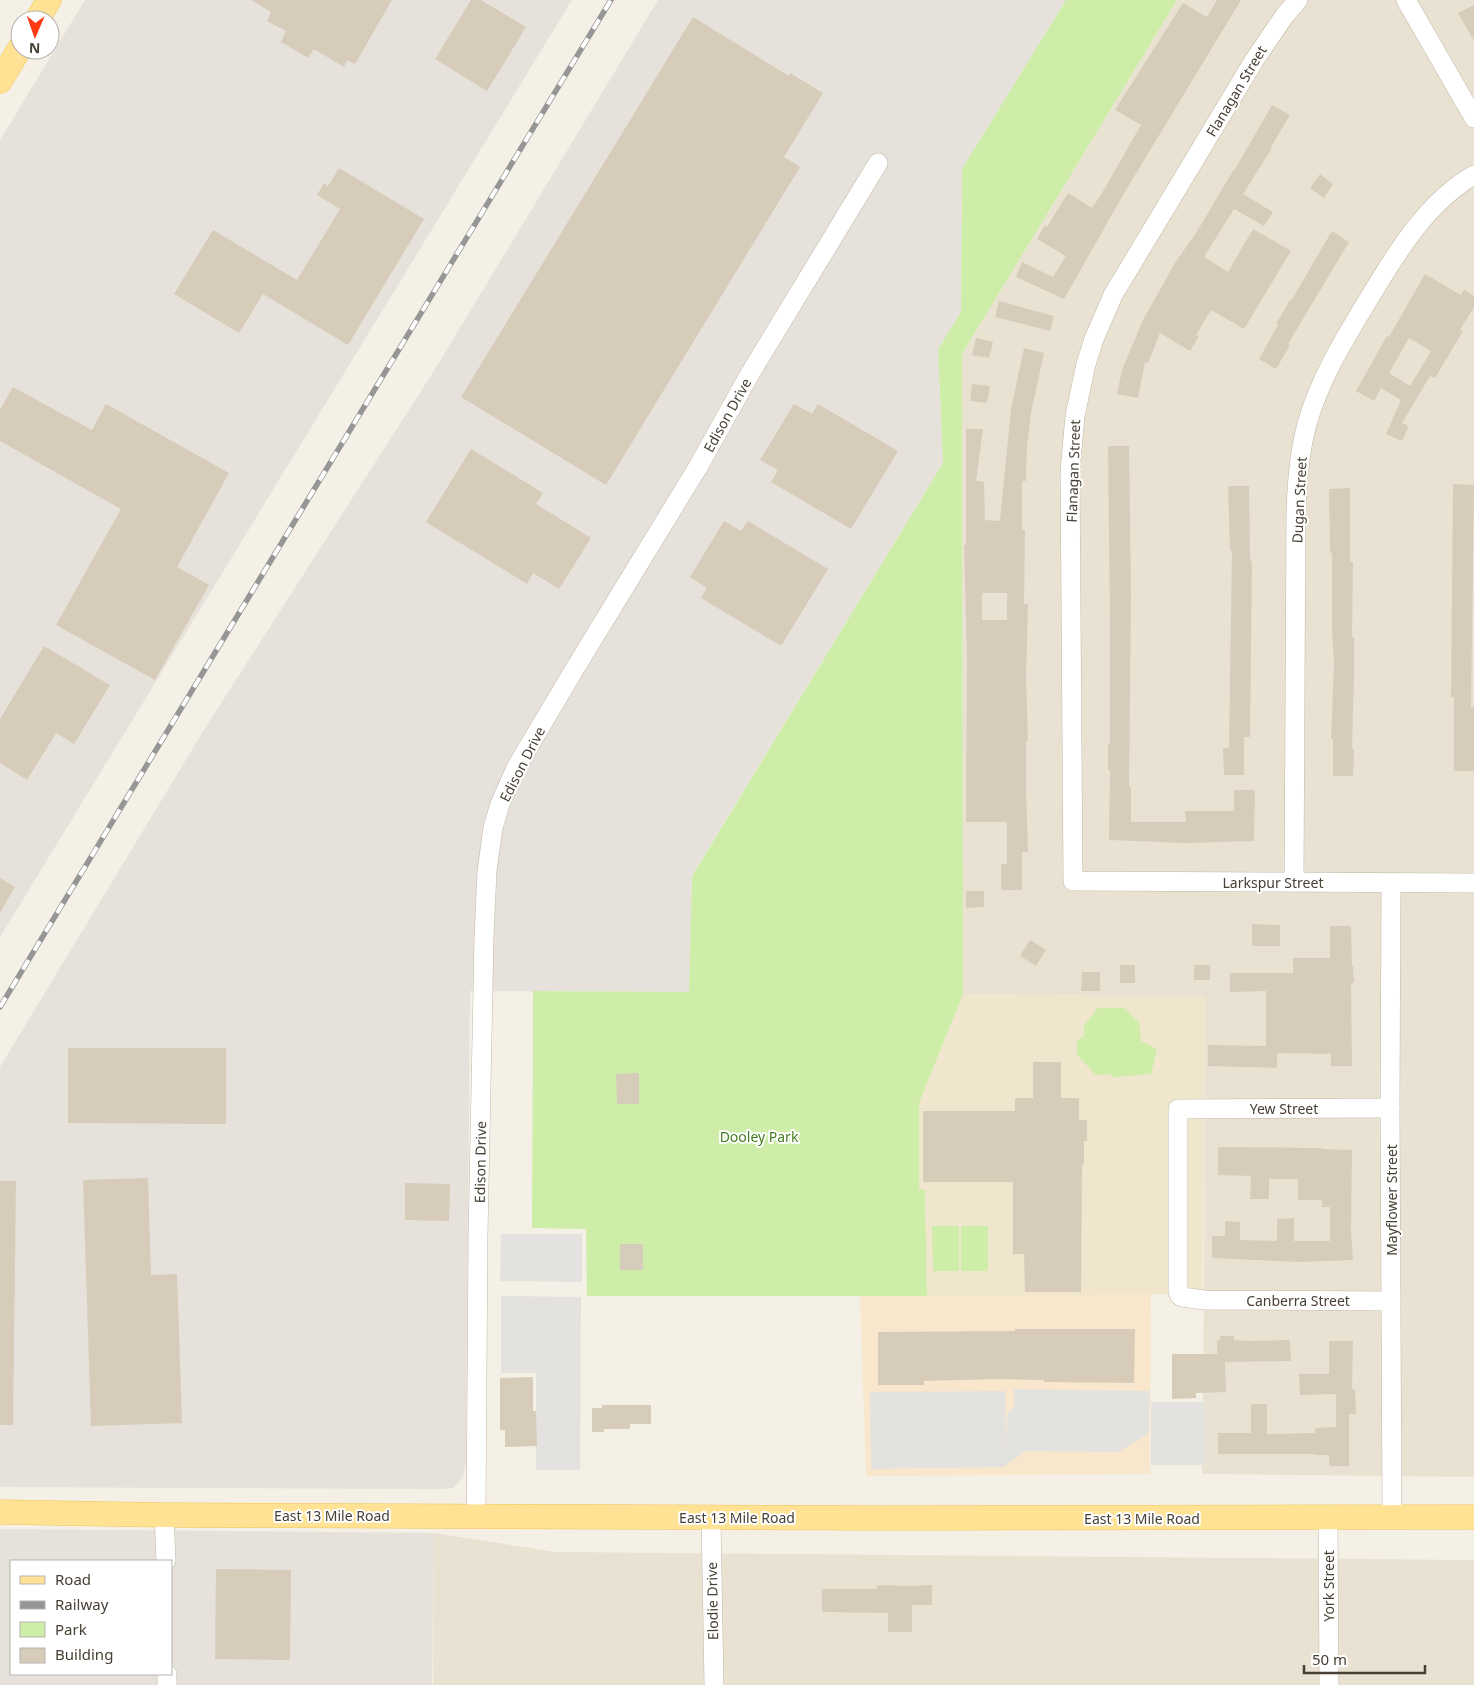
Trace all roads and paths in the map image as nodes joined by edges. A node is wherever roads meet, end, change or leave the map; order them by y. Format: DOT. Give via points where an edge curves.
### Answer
graph roads {
  1 [pos="1298,0"];
  2 [pos="1406,0"];
  3 [pos="13,60"];
  4 [pos="0,81"];
  5 [pos="1474,118"];
  6 [pos="878,163"];
  7 [pos="1474,175"];
  8 [pos="1073,881"];
  9 [pos="1294,882"];
  10 [pos="1474,883"];
  11 [pos="1391,884"];
  12 [pos="1178,1108"];
  13 [pos="1390,1108"];
  14 [pos="1391,1300"];
  15 [pos="0,1512"];
  16 [pos="164,1514"];
  17 [pos="476,1515"];
  18 [pos="711,1517"];
  19 [pos="1392,1517"];
  20 [pos="1474,1517"];
  21 [pos="1328,1518"];
  22 [pos="166,1560"];
  23 [pos="714,1685"];
  24 [pos="1329,1685"];
  1 -- 8 [label="street, Flanagan Street" via="1254,60 1129,268 1103,318 1086,364 1075,416 1070,471"];
  2 -- 5 [label="street"];
  3 -- 4 [label="main road"];
  6 -- 17 [label="street, Edison Drive" via="516,768 500,804 487,871 484,948"];
  7 -- 9 [label="street, Dugan Street" via="1457,185 1429,212 1403,245 1337,351 1307,424 1297,482"];
  8 -- 9 [label="street, Larkspur Street"];
  9 -- 11 [label="street, Larkspur Street"];
  10 -- 11 [label="street, Larkspur Street"];
  11 -- 13 [label="street, Mayflower Street"];
  12 -- 13 [label="street, Yew Street"];
  12 -- 14 [label="street, Canberra Street" via="1180,1296 1204,1300"];
  13 -- 14 [label="street, Mayflower Street"];
  14 -- 19 [label="street, Mayflower Street"];
  15 -- 16 [label="main road, East 13 Mile Road"];
  16 -- 17 [label="main road, East 13 Mile Road"];
  16 -- 22 [label="street"];
  17 -- 18 [label="main road, East 13 Mile Road"];
  18 -- 21 [label="main road, East 13 Mile Road"];
  18 -- 23 [label="street, Elodie Drive"];
  19 -- 20 [label="main road, East 13 Mile Road"];
  19 -- 21 [label="main road, East 13 Mile Road"];
  21 -- 24 [label="street, York Street"];
}
